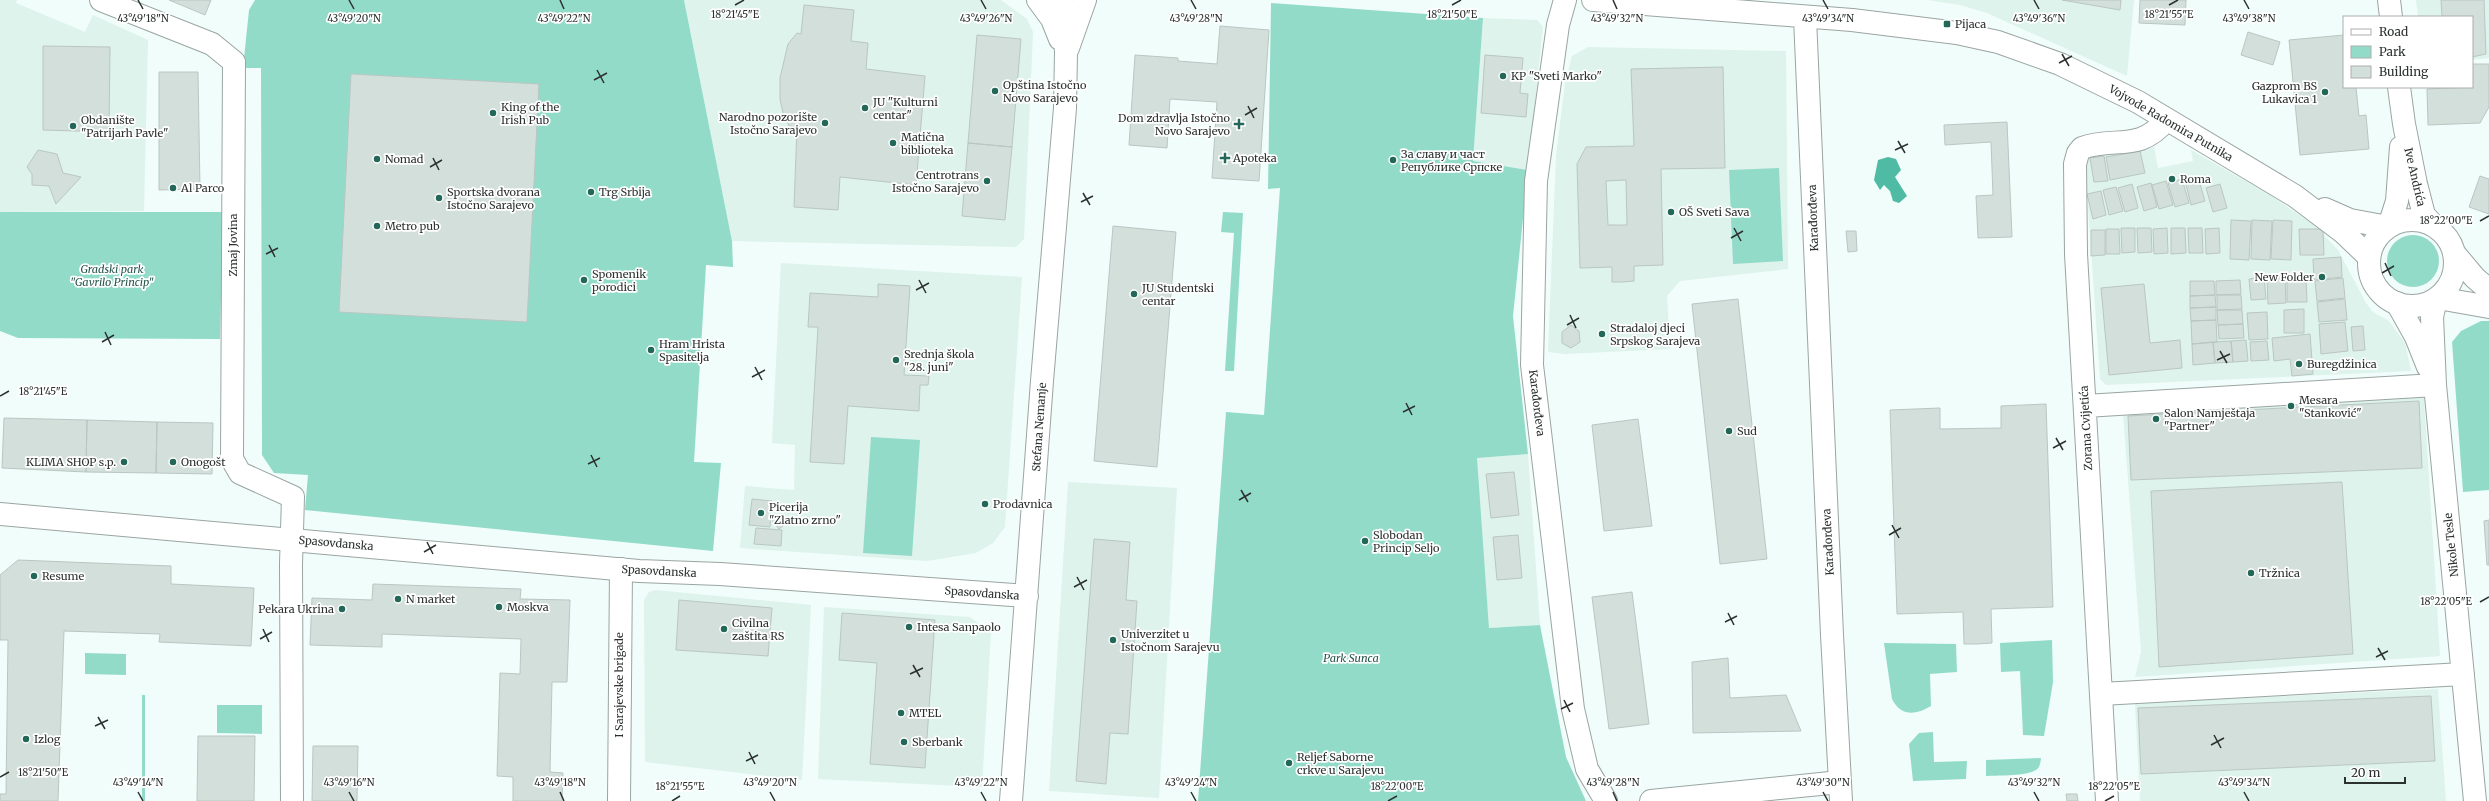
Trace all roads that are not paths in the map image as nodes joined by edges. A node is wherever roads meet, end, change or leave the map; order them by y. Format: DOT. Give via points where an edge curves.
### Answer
graph roads {
  1 [pos="100,0"];
  2 [pos="1038,0"];
  3 [pos="1062,0"];
  4 [pos="1085,0"];
  5 [pos="1565,0"];
  6 [pos="1593,0"];
  7 [pos="2389,0"];
  8 [pos="2391,16"];
  9 [pos="1805,18"];
  10 [pos="1066,52"];
  11 [pos="2399,88"];
  12 [pos="2166,120"];
  13 [pos="2404,124"];
  14 [pos="2295,196"];
  15 [pos="2434,226"];
  16 [pos="2389,227"];
  17 [pos="2454,253"];
  18 [pos="2369,257"];
  19 [pos="2489,290"];
  20 [pos="2437,298"];
  21 [pos="2397,304"];
  22 [pos="2489,306"];
  23 [pos="2435,385"];
  24 [pos="2085,406"];
  25 [pos="0,514"];
  26 [pos="292,540"];
  27 [pos="621,569"];
  28 [pos="1027,596"];
  29 [pos="2464,674"];
  30 [pos="2101,694"];
  31 [pos="1841,791"];
  32 [pos="292,801"];
  33 [pos="619,801"];
  34 [pos="1011,801"];
  35 [pos="1606,801"];
  36 [pos="1651,801"];
  37 [pos="2107,801"];
  38 [pos="2475,801"];
  1 -- 26 [label="street, Zmaj Jovina" via="212,44 234,62 232,458 240,473 293,497"];
  2 -- 10 [label="street" via="1052,19"];
  3 -- 10 [label="street, Stefana Nemanje"];
  4 -- 10 [label="street, Stefana Nemanje"];
  5 -- 35 [label="street, Karađorđeva" via="1558,25 1536,180 1532,365 1573,709 1585,761"];
  6 -- 9 [label="street, Vojvode Radomira Putnika"];
  7 -- 8 [label="street"];
  9 -- 12 [label="street, Vojvode Radomira Putnika" via="1852,20 1957,33 1998,42 2060,64 2108,86"];
  9 -- 31 [label="street, Karađorđeva" via="1831,627"];
  10 -- 28 [label="street, Stefana Nemanje" via="1060,185 1044,352"];
  11 -- 13 [label="street, Ive Andrića"];
  12 -- 14 [label="street, Vojvode Radomira Putnika"];
  12 -- 24 [label="street, Zorana Cvijetića" via="2156,132 2144,139 2087,146 2078,153 2076,254"];
  13 -- 15 [label="street, Ive Andrića" via="2424,215"];
  13 -- 16 [label="street, Ive Andrića" via="2397,201"];
  14 -- 16 [label="street, Vojvode Radomira Putnika" via="2350,220"];
  14 -- 18 [label="street, Vojvode Radomira Putnika" via="2344,233"];
  15 -- 16 [label="street" via="2422,221 2408,220"];
  15 -- 17 [label="street" via="2447,238"];
  16 -- 18 [label="street" via="2375,240"];
  17 -- 19 [label="street"];
  17 -- 20 [label="street" via="2455,263 2450,283"];
  18 -- 21 [label="street" via="2373,282 2385,297"];
  20 -- 21 [label="street" via="2413,306"];
  20 -- 22 [label="street"];
  20 -- 23 [label="street, Nikole Tesle" via="2432,317"];
  21 -- 23 [label="street, Nikole Tesle" via="2416,337"];
  23 -- 24 [label="street"];
  23 -- 29 [label="street, Nikole Tesle"];
  24 -- 30 [label="street, Zorana Cvijetića"];
  25 -- 26 [label="street, Spasovdanska"];
  26 -- 27 [label="street, Spasovdanska"];
  26 -- 32 [label="street, Spasovdanska"];
  27 -- 28 [label="street, Spasovdanska"];
  27 -- 33 [label="street, I Sarajevske brigade"];
  28 -- 34 [label="street, Stefana Nemanje"];
  29 -- 30 [label="street"];
  29 -- 38 [label="street, Nikole Tesle"];
  30 -- 37 [label="street, Zorana Cvijetića"];
  31 -- 36 [label="street"];
}
